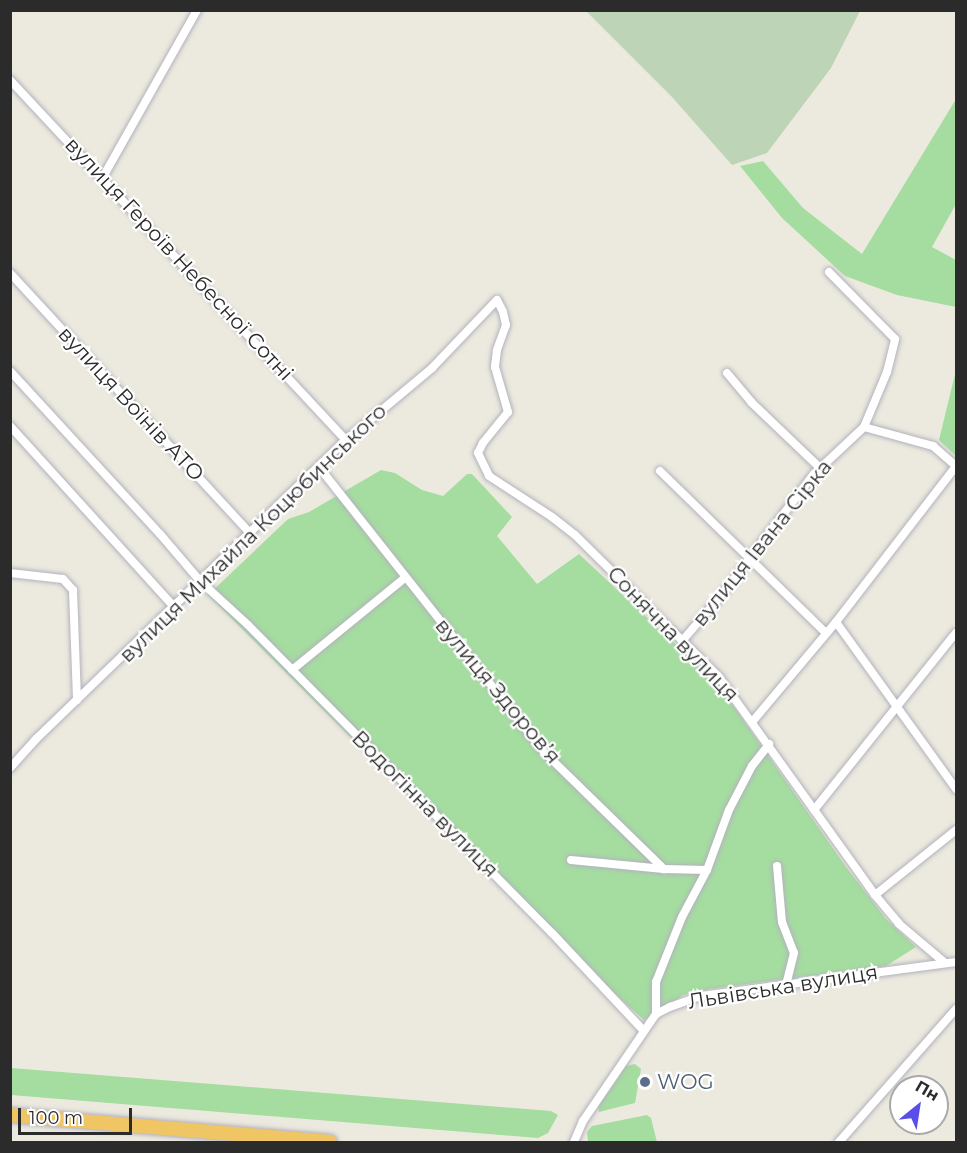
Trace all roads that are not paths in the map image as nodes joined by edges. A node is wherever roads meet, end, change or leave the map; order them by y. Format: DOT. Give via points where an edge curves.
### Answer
graph roads {
  1 [pos="197,10"];
  2 [pos="10,80"];
  3 [pos="102,177"];
  4 [pos="829,272"];
  5 [pos="10,273"];
  6 [pos="10,371"];
  7 [pos="727,373"];
  8 [pos="508,412"];
  9 [pos="10,426"];
  10 [pos="864,427"];
  11 [pos="346,440"];
  12 [pos="956,466"];
  13 [pos="319,467"];
  14 [pos="820,468"];
  15 [pos="660,471"];
  16 [pos="251,534"];
  17 [pos="749,559"];
  18 [pos="10,573"];
  19 [pos="405,578"];
  20 [pos="200,581"];
  21 [pos="174,607"];
  22 [pos="836,622"];
  23 [pos="826,633"];
  24 [pos="957,633"];
  25 [pos="682,641"];
  26 [pos="292,670"];
  27 [pos="77,699"];
  28 [pos="896,706"];
  29 [pos="753,721"];
  30 [pos="769,744"];
  31 [pos="10,768"];
  32 [pos="957,789"];
  33 [pos="814,810"];
  34 [pos="957,830"];
  35 [pos="571,860"];
  36 [pos="777,866"];
  37 [pos="664,869"];
  38 [pos="707,870"];
  39 [pos="875,895"];
  40 [pos="957,962"];
  41 [pos="944,963"];
  42 [pos="786,984"];
  43 [pos="957,1009"];
  44 [pos="656,1014"];
  45 [pos="644,1031"];
  46 [pos="10,1115"];
  47 [pos="330,1143"];
  48 [pos="574,1143"];
  49 [pos="839,1143"];
  1 -- 3 [label="street"];
  2 -- 3 [label="street, вулиця Героїв Небесної Сотні"];
  3 -- 11 [label="street, вулиця Героїв Небесної Сотні"];
  4 -- 10 [label="street, вулиця Івана Сірка" via="896,339"];
  5 -- 16 [label="street, вулиця Воїнів АТО"];
  6 -- 20 [label="street, Водогінна вулиця"];
  7 -- 14 [label="street" via="751,402"];
  8 -- 11 [label="street, вулиця Михайла Коцюбинського" via="495,367 506,325 497,300 432,368"];
  8 -- 25 [label="street, Сонячна вулиця" via="478,453 489,476 575,535"];
  9 -- 21 [label="street"];
  10 -- 12 [label="street" via="933,446"];
  10 -- 14 [label="street, вулиця Івана Сірка"];
  11 -- 13 [label="street, вулиця Михайла Коцюбинського"];
  12 -- 22 [label="street"];
  13 -- 16 [label="street, вулиця Михайла Коцюбинського"];
  13 -- 19 [label="street, вулиця Здоровʼя"];
  14 -- 17 [label="street, вулиця Івана Сірка"];
  15 -- 17 [label="street"];
  16 -- 20 [label="street, вулиця Михайла Коцюбинського"];
  17 -- 23 [label="street"];
  17 -- 25 [label="street, вулиця Івана Сірка"];
  18 -- 27 [label="street" via="63,579 73,590"];
  19 -- 26 [label="street"];
  19 -- 37 [label="street, вулиця Здоровʼя" via="544,752"];
  20 -- 21 [label="street, вулиця Михайла Коцюбинського"];
  20 -- 26 [label="street, Водогінна вулиця"];
  21 -- 27 [label="street, вулиця Михайла Коцюбинського"];
  22 -- 23 [label="street"];
  22 -- 28 [label="street"];
  23 -- 29 [label="street"];
  24 -- 28 [label="street"];
  25 -- 29 [label="street, Сонячна вулиця" via="719,677"];
  26 -- 45 [label="street, Водогінна вулиця"];
  27 -- 31 [label="street, вулиця Михайла Коцюбинського"];
  28 -- 32 [label="street"];
  28 -- 33 [label="street"];
  29 -- 30 [label="street, Сонячна вулиця"];
  30 -- 33 [label="street, Сонячна вулиця"];
  30 -- 38 [label="street" via="752,766 729,810"];
  33 -- 39 [label="street, Сонячна вулиця"];
  34 -- 39 [label="street"];
  35 -- 37 [label="street"];
  36 -- 42 [label="street" via="782,922 794,953"];
  37 -- 38 [label="street"];
  38 -- 44 [label="street" via="682,917 656,982"];
  39 -- 41 [label="street, Сонячна вулиця" via="898,924"];
  40 -- 41 [label="street, Львівська вулиця"];
  41 -- 42 [label="street, Львівська вулиця"];
  42 -- 44 [label="street, Львівська вулиця" via="701,996"];
  43 -- 49 [label="street"];
  44 -- 45 [label="street"];
  45 -- 48 [label="street" via="583,1121"];
  46 -- 47 [label="highway"];
}
